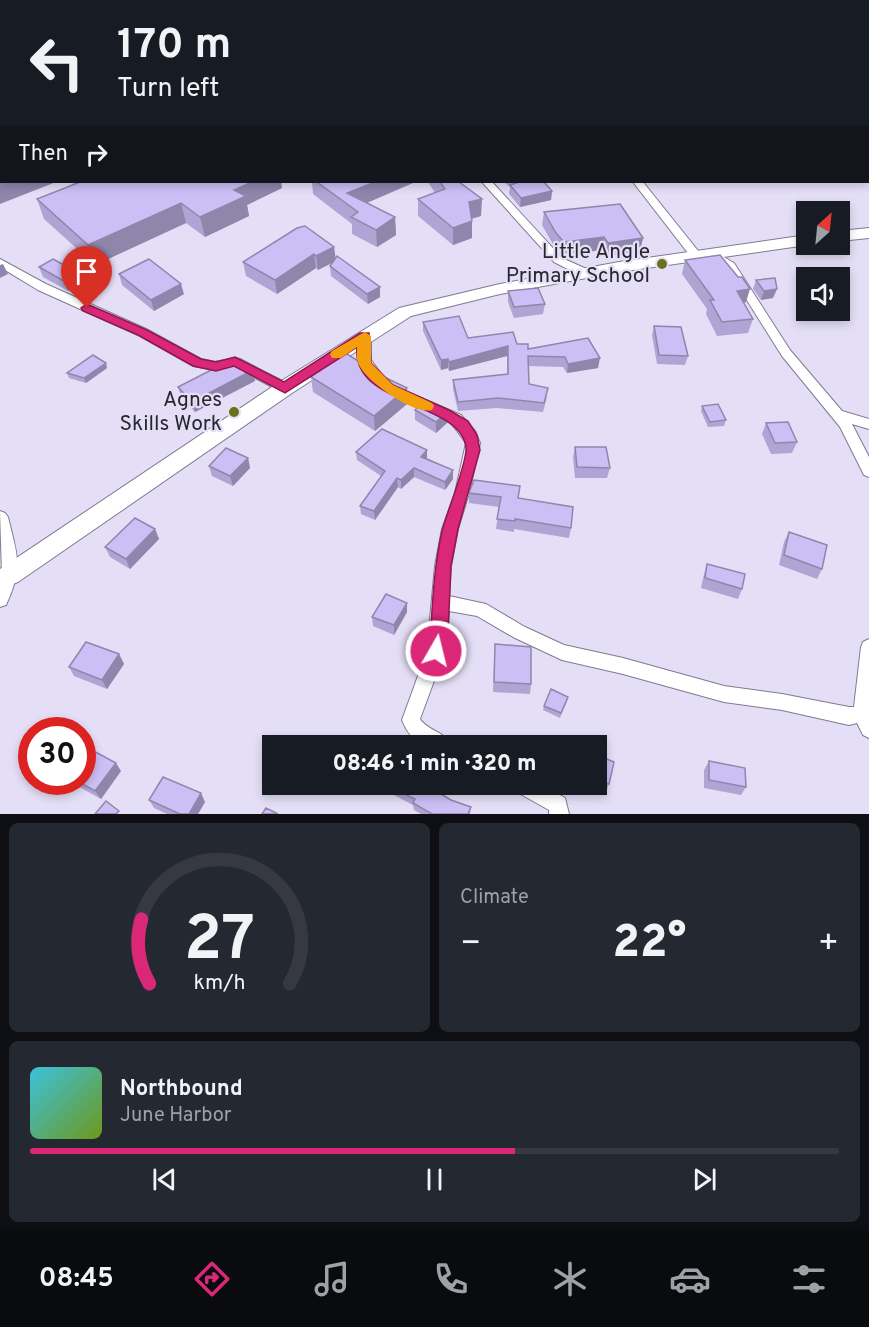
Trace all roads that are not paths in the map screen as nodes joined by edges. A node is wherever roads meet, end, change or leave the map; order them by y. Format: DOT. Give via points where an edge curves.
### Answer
graph roads {
  1 [pos="488,183"];
  2 [pos="639,183"];
  3 [pos="869,233"];
  4 [pos="850,235"];
  5 [pos="796,241"];
  6 [pos="695,255"];
  7 [pos="0,262"];
  8 [pos="587,274"];
  9 [pos="365,336"];
  10 [pos="285,388"];
  11 [pos="836,414"];
  12 [pos="869,424"];
  13 [pos="869,471"];
  14 [pos="0,517"];
  15 [pos="5,577"];
  16 [pos="0,600"];
  17 [pos="441,602"];
  18 [pos="869,647"];
  19 [pos="865,721"];
  20 [pos="425,735"];
  21 [pos="541,795"];
  22 [pos="559,814"];
  1 -- 8 [label="street" via="558,260"];
  2 -- 6 [label="street"];
  3 -- 4 [label="street"];
  5 -- 6 [label="street"];
  6 -- 8 [label="street"];
  6 -- 11 [label="street" via="718,258 729,265 786,353"];
  7 -- 10 [label="street" via="42,287 198,363 216,366 235,362"];
  8 -- 9 [label="street" via="500,289 409,311"];
  9 -- 10 [label="street"];
  9 -- 17 [label="street" via="365,365 388,388 456,419 473,443 448,538"];
  10 -- 15 [label="street"];
  11 -- 12 [label="street"];
  11 -- 13 [label="street"];
  14 -- 15 [label="street" via="9,555"];
  15 -- 16 [label="street"];
  17 -- 19 [label="street" via="480,609 562,652 724,694 783,702"];
  17 -- 20 [label="street" via="436,651 411,720"];
  18 -- 19 [label="street"];
  21 -- 22 [label="street" via="558,805"];
}
